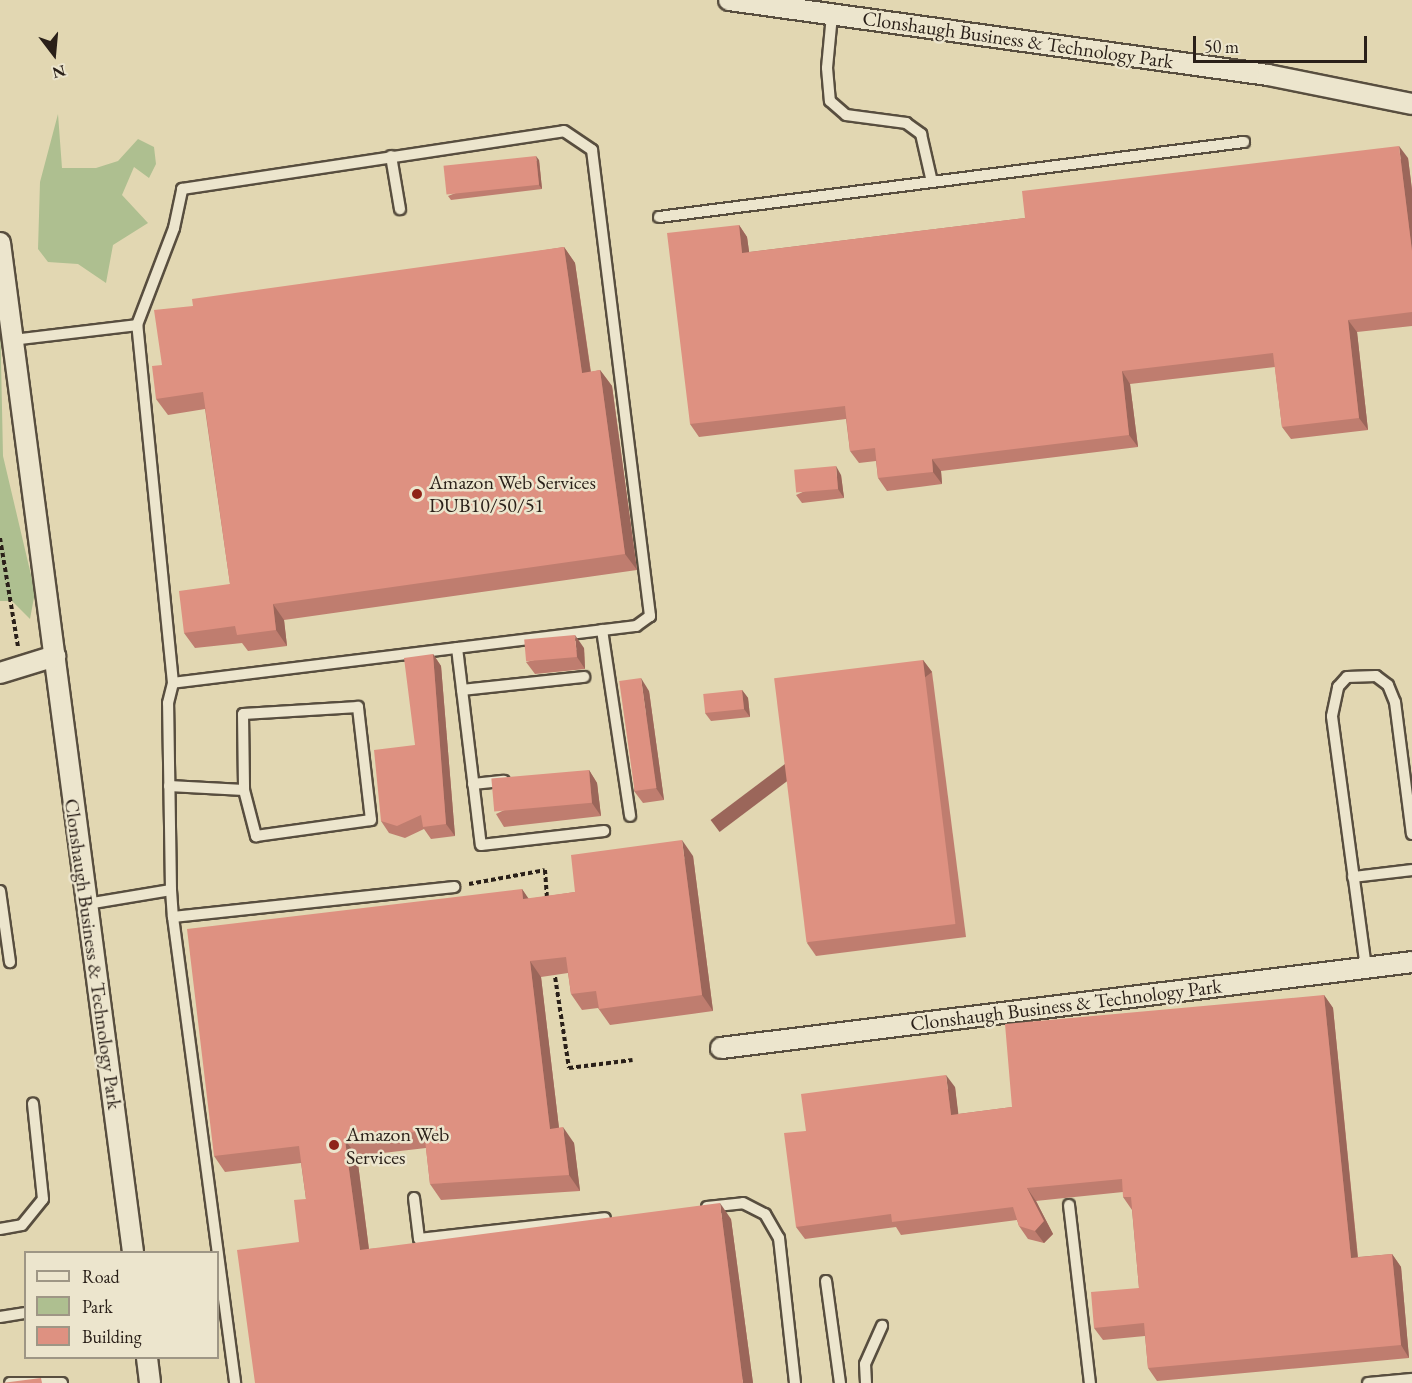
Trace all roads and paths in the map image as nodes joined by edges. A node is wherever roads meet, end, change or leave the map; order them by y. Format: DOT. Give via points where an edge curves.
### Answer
graph roads {
  1 [pos="729,0"];
  2 [pos="832,15"];
  3 [pos="1412,104"];
  4 [pos="1244,142"];
  5 [pos="391,156"];
  6 [pos="932,182"];
  7 [pos="400,209"];
  8 [pos="659,217"];
  9 [pos="0,243"];
  10 [pos="137,325"];
  11 [pos="12,340"];
  12 [pos="0,538"];
  13 [pos="602,630"];
  14 [pos="457,648"];
  15 [pos="55,656"];
  16 [pos="21,667"];
  17 [pos="0,673"];
  18 [pos="584,677"];
  19 [pos="173,683"];
  20 [pos="462,690"];
  21 [pos="517,780"];
  22 [pos="473,784"];
  23 [pos="169,786"];
  24 [pos="244,790"];
  25 [pos="630,816"];
  26 [pos="604,831"];
  27 [pos="1412,834"];
  28 [pos="1412,870"];
  29 [pos="1353,878"];
  30 [pos="454,887"];
  31 [pos="171,890"];
  32 [pos="0,891"];
  33 [pos="87,904"];
  34 [pos="548,904"];
  35 [pos="173,917"];
  36 [pos="553,961"];
  37 [pos="10,962"];
  38 [pos="1412,962"];
  39 [pos="1366,968"];
  40 [pos="721,1048"];
  41 [pos="633,1060"];
  42 [pos="33,1104"];
  43 [pos="414,1198"];
  44 [pos="1069,1205"];
  45 [pos="698,1208"];
  46 [pos="619,1217"];
  47 [pos="0,1230"];
  48 [pos="133,1251"];
  49 [pos="217,1251"];
  50 [pos="219,1263"];
  51 [pos="826,1281"];
  52 [pos="24,1313"];
  53 [pos="0,1317"];
  54 [pos="882,1326"];
  55 [pos="147,1359"];
  56 [pos="1412,1379"];
  57 [pos="9,1383"];
  58 [pos="62,1383"];
  59 [pos="150,1383"];
  60 [pos="235,1383"];
  61 [pos="795,1383"];
  62 [pos="840,1383"];
  63 [pos="866,1383"];
  64 [pos="1090,1383"];
  65 [pos="1368,1383"];
  1 -- 2 [label="street, Clonshaugh Business & Technology Park"];
  2 -- 3 [label="street, Clonshaugh Business & Technology Park" via="1268,75"];
  2 -- 6 [label="lane" via="826,68 831,101 846,115 906,123 921,134"];
  4 -- 6 [label="lane"];
  5 -- 7 [label="lane"];
  5 -- 10 [label="lane" via="182,189 174,228"];
  5 -- 13 [label="lane" via="564,131 592,150 651,599 650,616 636,626"];
  6 -- 8 [label="lane"];
  9 -- 11 [label="street, Clonshaugh Business & Technology Park"];
  10 -- 11 [label="lane"];
  10 -- 19 [label="lane"];
  11 -- 15 [label="street, Clonshaugh Business & Technology Park"];
  12 -- 16 [label="path"];
  13 -- 14 [label="lane"];
  13 -- 25 [label="lane"];
  14 -- 19 [label="lane"];
  14 -- 20 [label="lane"];
  15 -- 16 [label="street"];
  15 -- 33 [label="street, Clonshaugh Business & Technology Park"];
  16 -- 17 [label="street"];
  18 -- 20 [label="lane"];
  19 -- 23 [label="lane" via="168,703"];
  20 -- 22 [label="lane"];
  21 -- 22 [label="lane"];
  22 -- 26 [label="lane" via="481,845"];
  23 -- 24 [label="lane"];
  23 -- 31 [label="lane"];
  24 -- 24 [label="lane" via="256,836 371,820 358,707 243,714"];
  27 -- 29 [label="lane" via="1395,702 1388,685 1376,676 1347,677 1338,687 1332,716"];
  28 -- 29 [label="lane"];
  29 -- 39 [label="lane"];
  30 -- 34 [label="path" via="545,870"];
  30 -- 35 [label="lane"];
  31 -- 33 [label="lane"];
  31 -- 35 [label="lane"];
  32 -- 37 [label="lane"];
  33 -- 48 [label="street, Clonshaugh Business & Technology Park"];
  35 -- 49 [label="lane"];
  36 -- 41 [label="path" via="570,1068"];
  38 -- 39 [label="street, Clonshaugh Business & Technology Park"];
  39 -- 40 [label="street, Clonshaugh Business & Technology Park"];
  42 -- 47 [label="lane" via="43,1199 21,1225"];
  43 -- 46 [label="lane" via="419,1239"];
  44 -- 64 [label="lane"];
  45 -- 61 [label="lane" via="743,1203 765,1214 779,1238"];
  50 -- 60 [label="lane"];
  51 -- 62 [label="lane"];
  52 -- 53 [label="lane"];
  54 -- 63 [label="lane" via="865,1364"];
  55 -- 59 [label="street"];
  56 -- 65 [label="lane"];
  57 -- 58 [label="lane"];
}
